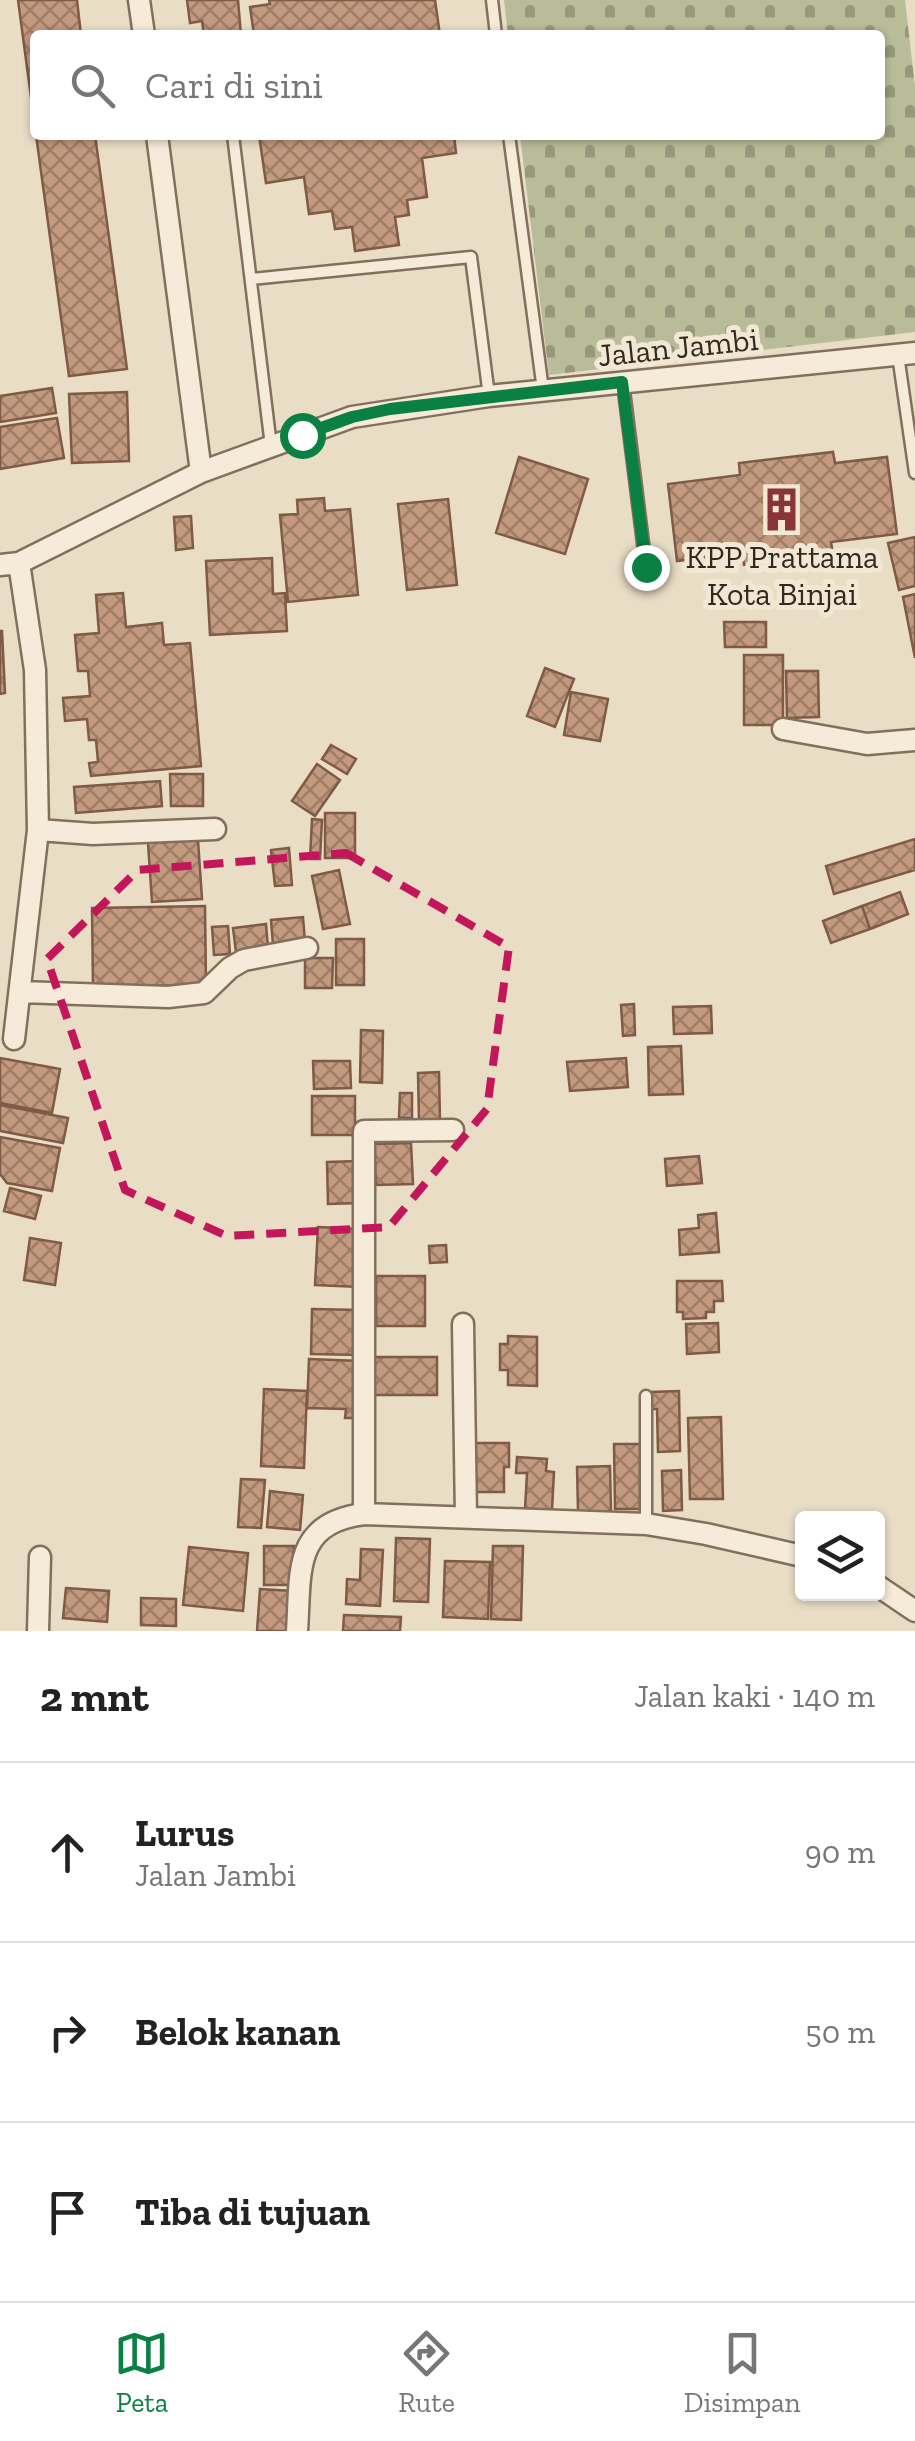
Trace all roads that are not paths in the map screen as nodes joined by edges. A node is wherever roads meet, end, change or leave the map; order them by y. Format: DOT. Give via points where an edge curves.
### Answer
graph roads {
  1 [pos="139,0"];
  2 [pos="492,0"];
  3 [pos="143,30"];
  4 [pos="495,30"];
  5 [pos="158,140"];
  6 [pos="235,140"];
  7 [pos="511,140"];
  8 [pos="251,279"];
  9 [pos="906,354"];
  10 [pos="622,382"];
  11 [pos="543,391"];
  12 [pos="489,396"];
  13 [pos="271,447"];
  14 [pos="201,472"];
  15 [pos="915,472"];
  16 [pos="10,564"];
  17 [pos="646,567"];
  18 [pos="783,730"];
  19 [pos="915,740"];
  20 [pos="215,829"];
  21 [pos="38,830"];
  22 [pos="307,948"];
  23 [pos="20,992"];
  24 [pos="14,1039"];
  25 [pos="453,1130"];
  26 [pos="463,1324"];
  27 [pos="646,1396"];
  28 [pos="364,1514"];
  29 [pos="466,1517"];
  30 [pos="646,1524"];
  31 [pos="795,1555"];
  32 [pos="40,1557"];
  33 [pos="885,1591"];
  34 [pos="915,1611"];
  35 [pos="38,1631"];
  36 [pos="297,1631"];
  1 -- 3 [label="street"];
  2 -- 4 [label="lane"];
  5 -- 14 [label="street"];
  6 -- 8 [label="lane"];
  7 -- 11 [label="lane"];
  8 -- 12 [label="lane" via="471,257"];
  8 -- 13 [label="lane"];
  9 -- 10 [label="street, Jalan Jambi"];
  9 -- 15 [label="lane"];
  10 -- 11 [label="street, Jalan Jambi"];
  10 -- 17 [label="lane"];
  11 -- 12 [label="street, Jalan Jambi"];
  12 -- 13 [label="street, Jalan Jambi" via="352,417"];
  13 -- 14 [label="street, Jalan Jambi"];
  14 -- 16 [label="street, Jalan Jambi"];
  16 -- 21 [label="street" via="35,670"];
  18 -- 19 [label="street" via="866,744"];
  20 -- 21 [label="street"];
  21 -- 23 [label="street"];
  22 -- 23 [label="street" via="244,960 204,993"];
  23 -- 24 [label="street"];
  25 -- 28 [label="street" via="364,1131"];
  26 -- 29 [label="street"];
  27 -- 30 [label="lane"];
  28 -- 29 [label="street"];
  28 -- 36 [label="street" via="340,1517 316,1531 302,1559"];
  29 -- 30 [label="street"];
  30 -- 31 [label="street"];
  32 -- 35 [label="street"];
  33 -- 34 [label="street"];
}
